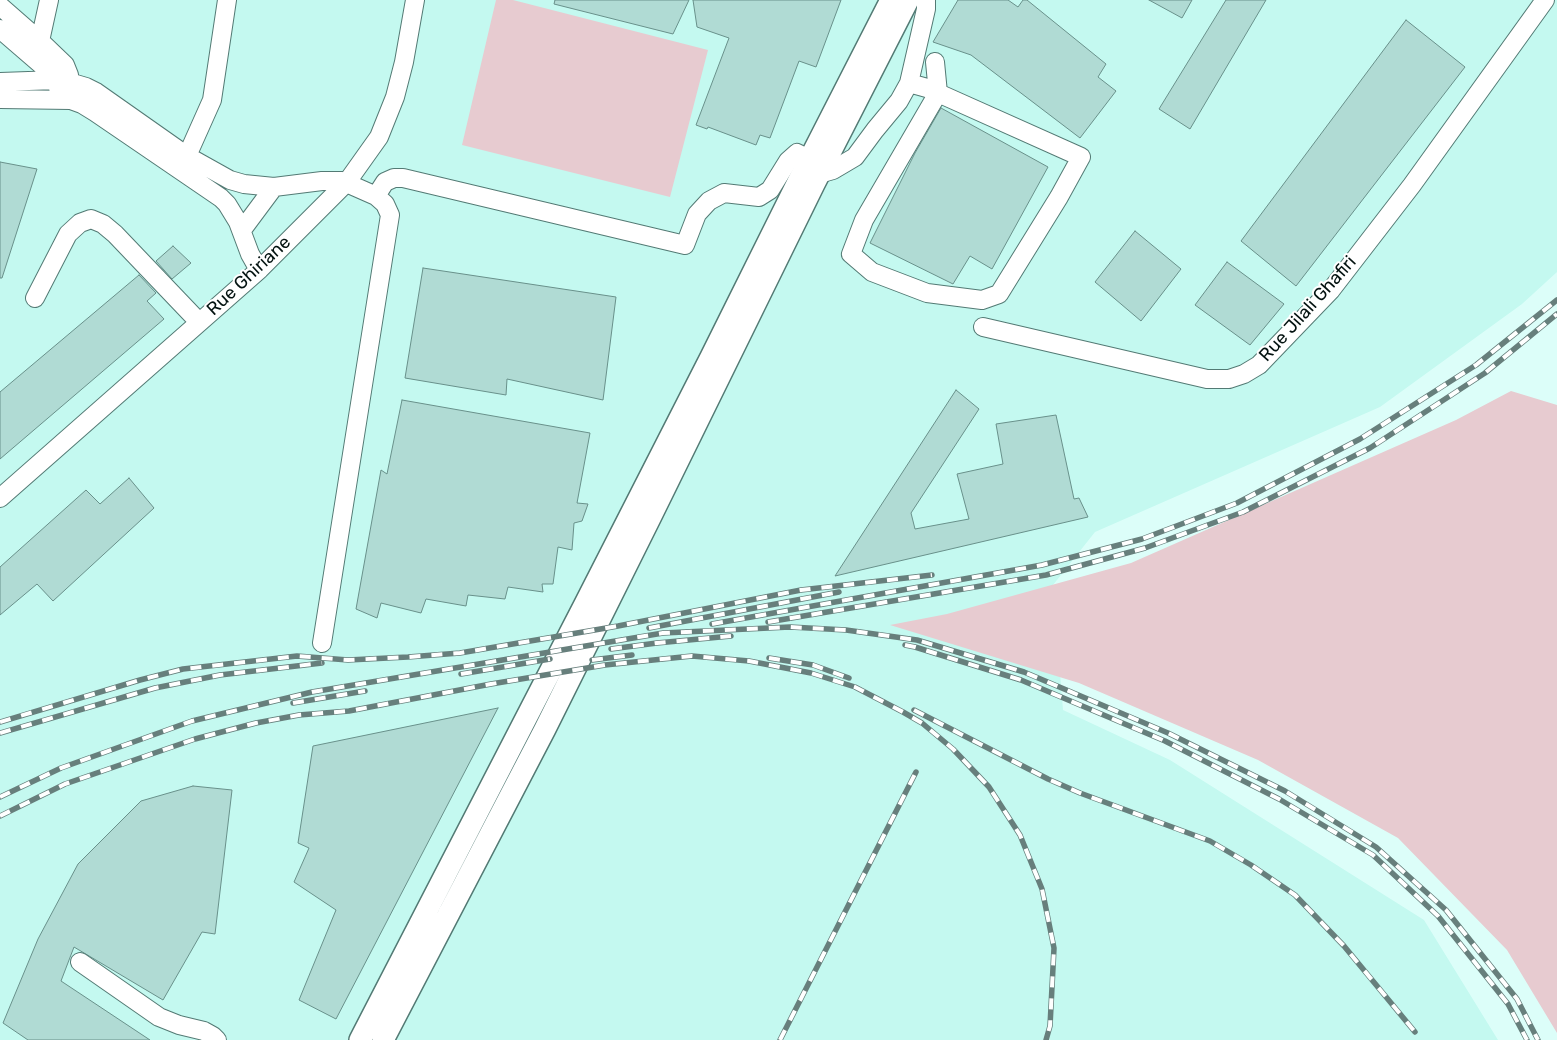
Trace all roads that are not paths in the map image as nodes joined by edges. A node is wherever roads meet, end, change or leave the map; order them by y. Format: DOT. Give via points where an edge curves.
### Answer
graph roads {
  1 [pos="49,0"];
  2 [pos="227,0"];
  3 [pos="415,0"];
  4 [pos="891,0"];
  5 [pos="908,0"];
  6 [pos="926,0"];
  7 [pos="1545,0"];
  8 [pos="0,6"];
  9 [pos="0,29"];
  10 [pos="40,41"];
  11 [pos="935,62"];
  12 [pos="63,81"];
  13 [pos="0,82"];
  14 [pos="909,84"];
  15 [pos="938,93"];
  16 [pos="0,99"];
  17 [pos="65,100"];
  18 [pos="187,156"];
  19 [pos="814,166"];
  20 [pos="347,182"];
  21 [pos="274,187"];
  22 [pos="376,196"];
  23 [pos="242,230"];
  24 [pos="259,270"];
  25 [pos="35,298"];
  26 [pos="199,322"];
  27 [pos="983,327"];
  28 [pos="0,498"];
  29 [pos="322,643"];
  30 [pos="80,962"];
  31 [pos="217,1040"];
  32 [pos="360,1040"];
  33 [pos="383,1040"];
  1 -- 10 [label="street"];
  2 -- 18 [label="street" via="212,100"];
  3 -- 20 [label="street, Rue Ghiriane" via="395,97 379,137"];
  4 -- 19 [label="main road"];
  5 -- 19 [label="main road"];
  6 -- 14 [label="street"];
  7 -- 27 [label="street, Rue Jilali Ghafiri" via="1418,178 1331,290 1258,365 1244,374 1229,379 1208,379"];
  8 -- 10 [label="street"];
  9 -- 12 [label="street"];
  10 -- 12 [label="street" via="65,65 69,75"];
  11 -- 15 [label="street"];
  12 -- 13 [label="street"];
  12 -- 17 [label="street"];
  12 -- 18 [label="street" via="96,92"];
  14 -- 15 [label="street"];
  14 -- 19 [label="street" via="855,157 833,170"];
  15 -- 15 [label="street" via="1081,156 999,294 982,300 927,293 872,272 851,254 864,220"];
  16 -- 17 [label="street"];
  17 -- 23 [label="street" via="82,104 95,112 221,198"];
  18 -- 21 [label="street" via="230,180"];
  19 -- 22 [label="street" via="797,153 788,160 770,190 759,196 724,193 709,200 697,214 685,245 403,178 385,182"];
  19 -- 32 [label="main road" via="711,357"];
  19 -- 33 [label="main road" via="650,518 545,729"];
  20 -- 21 [label="street" via="335,180"];
  20 -- 22 [label="street"];
  20 -- 24 [label="street, Rue Ghiriane"];
  21 -- 23 [label="street"];
  22 -- 29 [label="street" via="390,215"];
  23 -- 24 [label="street"];
  24 -- 26 [label="street, Rue Ghiriane"];
  25 -- 26 [label="street" via="68,234 80,223 91,219 115,234"];
  26 -- 28 [label="street, Rue Ghiriane"];
  30 -- 31 [label="street" via="159,1017 204,1031"];
}
